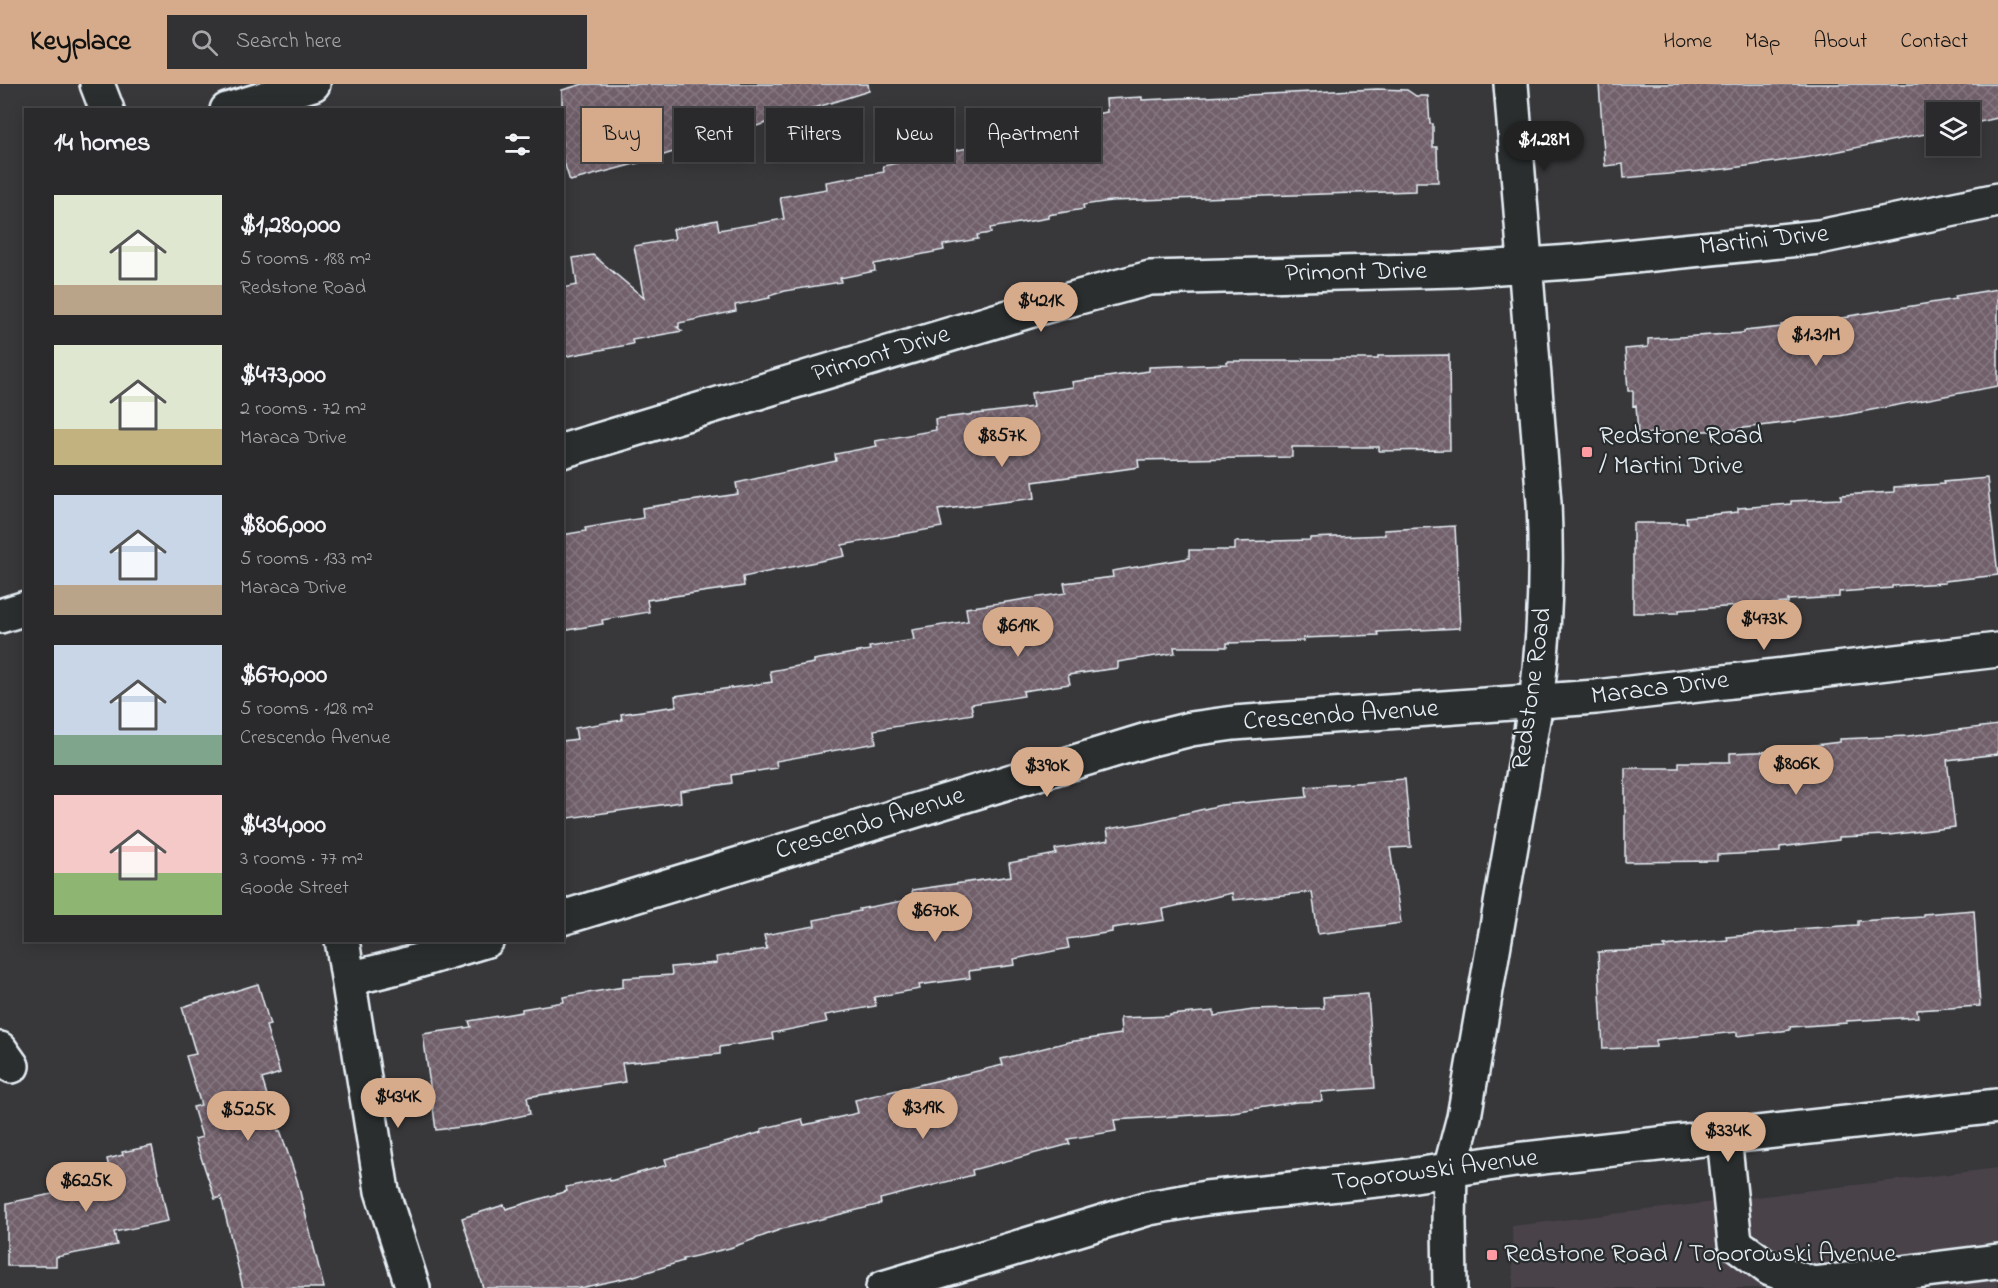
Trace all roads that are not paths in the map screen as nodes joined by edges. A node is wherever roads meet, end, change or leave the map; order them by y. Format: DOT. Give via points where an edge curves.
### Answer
graph roads {
  1 [pos="97,84"];
  2 [pos="313,84"];
  3 [pos="1511,84"];
  4 [pos="106,108"];
  5 [pos="234,108"];
  6 [pos="1998,200"];
  7 [pos="1526,265"];
  8 [pos="564,450"];
  9 [pos="24,609"];
  10 [pos="0,616"];
  11 [pos="1998,650"];
  12 [pos="1536,702"];
  13 [pos="564,917"];
  14 [pos="342,942"];
  15 [pos="480,942"];
  16 [pos="349,979"];
  17 [pos="1998,1106"];
  18 [pos="1724,1137"];
  19 [pos="1450,1170"];
  20 [pos="1998,1262"];
  21 [pos="413,1288"];
  22 [pos="883,1288"];
  23 [pos="1450,1288"];
  1 -- 4 [label="street"];
  2 -- 5 [label="street"];
  3 -- 7 [label="street, Redstone Road"];
  6 -- 7 [label="street, Martini Drive" via="1819,237"];
  7 -- 8 [label="street, Primont Drive" via="1150,278 1042,306"];
  7 -- 12 [label="street, Redstone Road" via="1546,553 1542,659"];
  9 -- 10 [label="street"];
  11 -- 12 [label="street, Maraca Drive"];
  12 -- 13 [label="street, Crescendo Avenue" via="1191,729"];
  12 -- 19 [label="street, Redstone Road" via="1464,1117"];
  14 -- 16 [label="street"];
  15 -- 16 [label="street"];
  16 -- 21 [label="street" via="382,1191"];
  17 -- 18 [label="street, Toporowski Avenue"];
  18 -- 19 [label="street, Toporowski Avenue"];
  18 -- 20 [label="street" via="1735,1243 1770,1269 1813,1284"];
  19 -- 22 [label="street, Toporowski Avenue" via="1149,1208"];
  19 -- 23 [label="street, Redstone Road"];
}
